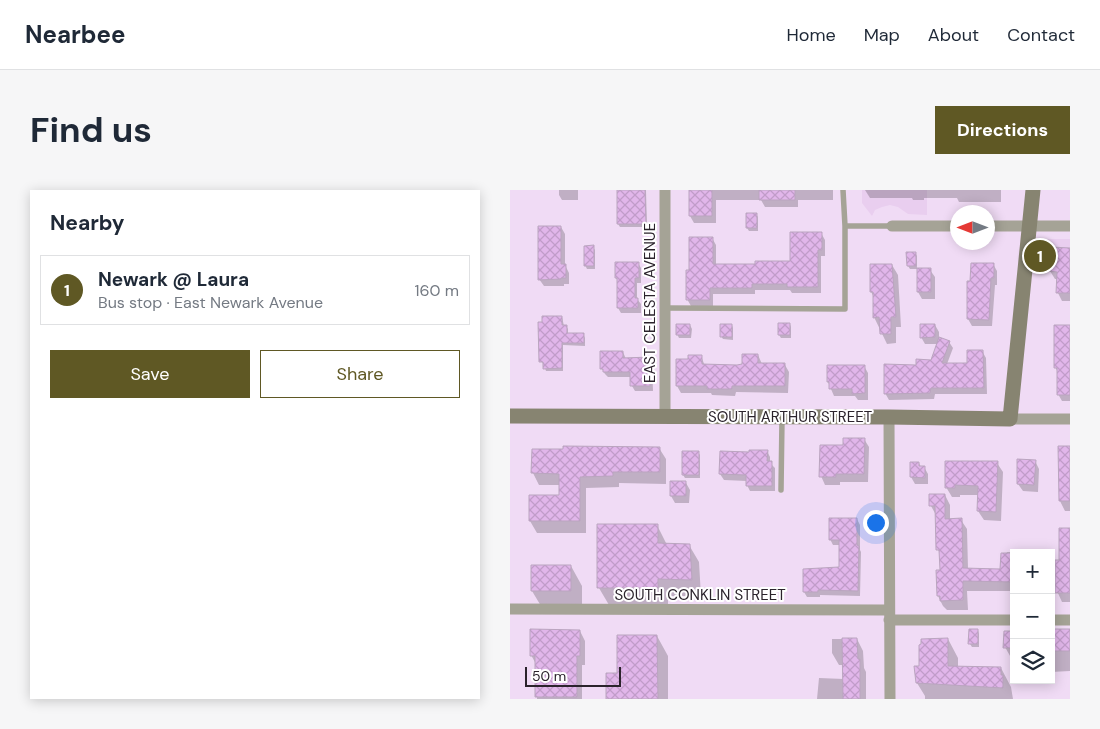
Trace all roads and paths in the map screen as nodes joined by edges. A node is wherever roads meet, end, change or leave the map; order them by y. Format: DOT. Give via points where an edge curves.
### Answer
graph roads {
  1 [pos="665,190"];
  2 [pos="843,190"];
  3 [pos="1033,190"];
  4 [pos="845,226"];
  5 [pos="892,226"];
  6 [pos="950,226"];
  7 [pos="995,226"];
  8 [pos="1029,226"];
  9 [pos="1070,226"];
  10 [pos="666,308"];
  11 [pos="510,416"];
  12 [pos="665,416"];
  13 [pos="782,416"];
  14 [pos="889,417"];
  15 [pos="1010,419"];
  16 [pos="1070,419"];
  17 [pos="781,490"];
  18 [pos="510,610"];
  19 [pos="889,615"];
  20 [pos="1010,620"];
  21 [pos="1055,620"];
  22 [pos="1070,620"];
  23 [pos="890,699"];
  1 -- 10 [label="street, EAST CELESTA AVENUE"];
  2 -- 4 [label="lane"];
  3 -- 8 [label="main road"];
  4 -- 5 [label="lane"];
  4 -- 10 [label="lane" via="845,309"];
  5 -- 6 [label="street"];
  7 -- 8 [label="street"];
  8 -- 9 [label="street"];
  8 -- 15 [label="main road"];
  10 -- 12 [label="street, EAST CELESTA AVENUE"];
  11 -- 12 [label="main road, SOUTH ARTHUR STREET"];
  12 -- 13 [label="main road, SOUTH ARTHUR STREET"];
  13 -- 14 [label="main road, SOUTH ARTHUR STREET"];
  13 -- 17 [label="lane"];
  14 -- 15 [label="main road, SOUTH ARTHUR STREET"];
  14 -- 19 [label="street"];
  15 -- 16 [label="street, SOUTH ARTHUR STREET"];
  18 -- 19 [label="street, SOUTH CONKLIN STREET"];
  19 -- 20 [label="street, SOUTH CONKLIN STREET"];
  19 -- 23 [label="street"];
  21 -- 22 [label="street"];
}
